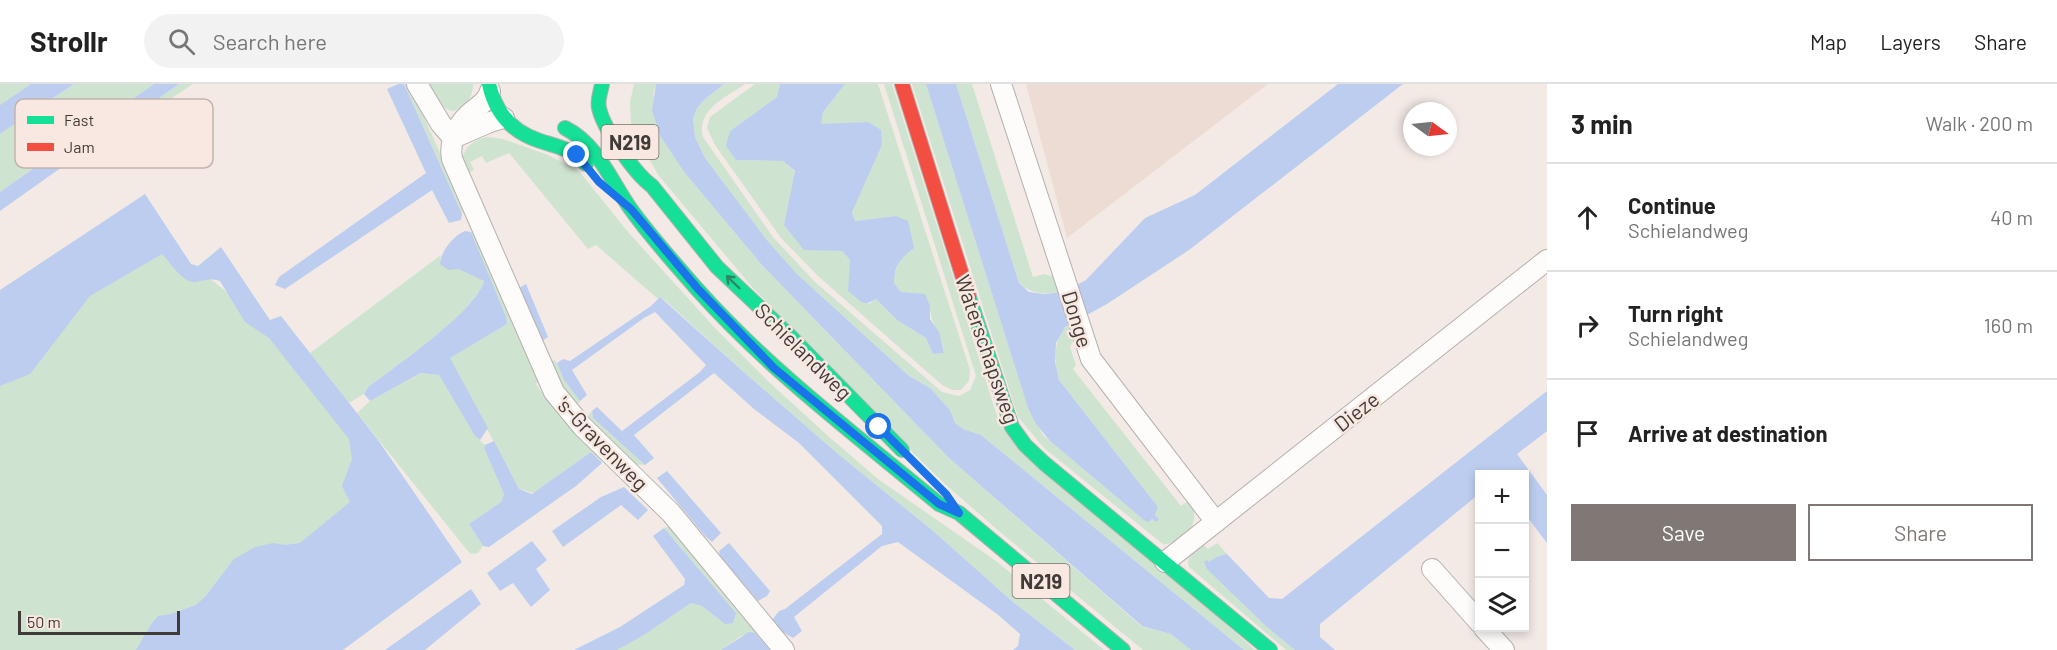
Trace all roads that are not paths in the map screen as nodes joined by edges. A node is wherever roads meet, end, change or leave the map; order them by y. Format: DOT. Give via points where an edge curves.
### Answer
graph roads {
  1 [pos="417,84"];
  2 [pos="602,84"];
  3 [pos="902,84"];
  4 [pos="1001,84"];
  5 [pos="490,86"];
  6 [pos="504,118"];
  7 [pos="529,119"];
  8 [pos="590,121"];
  9 [pos="550,127"];
  10 [pos="565,128"];
  11 [pos="453,138"];
  12 [pos="652,186"];
  13 [pos="631,209"];
  14 [pos="1547,260"];
  15 [pos="912,461"];
  16 [pos="929,477"];
  17 [pos="959,513"];
  18 [pos="1216,522"];
  19 [pos="1165,562"];
  20 [pos="1432,569"];
  21 [pos="1475,617"];
  22 [pos="1488,632"];
  23 [pos="784,650"];
  24 [pos="1123,650"];
  25 [pos="1270,650"];
  26 [pos="1504,650"];
  1 -- 11 [label="street"];
  2 -- 8 [label="main road, N219"];
  3 -- 19 [label="main road, Waterschapsweg" via="1012,427 1044,463"];
  4 -- 18 [label="street, Donge" via="1091,359"];
  5 -- 6 [label="main road, N219" via="493,101"];
  5 -- 11 [label="street" via="488,98 466,117"];
  6 -- 7 [label="main road"];
  6 -- 11 [label="street"];
  6 -- 13 [label="main road, Schielandweg / N219" via="532,139 574,152 599,182"];
  8 -- 10 [label="main road, N219"];
  8 -- 12 [label="main road, Schielandweg / N219"];
  8 -- 12 [label="main road, Schielandweg / N219" via="613,108 619,125 647,169"];
  9 -- 10 [label="main road, N219"];
  10 -- 13 [label="main road, Schielandweg / N219" via="591,147"];
  11 -- 23 [label="street, 's-Gravenweg" via="452,159 554,392 582,426 671,513"];
  15 -- 12 [label="main road, Schielandweg / N219, one-way" via="717,267"];
  13 -- 17 [label="main road, Schielandweg / N219" via="698,289 774,368 939,504"];
  14 -- 18 [label="street, Dieze"];
  16 -- 17 [label="main road, Schielandweg / N219"];
  17 -- 24 [label="main road, Schielandweg / N219"];
  18 -- 19 [label="street, Dieze"];
  19 -- 25 [label="main road, Waterschapsweg"];
  20 -- 21 [label="street"];
  22 -- 26 [label="street"];
}
